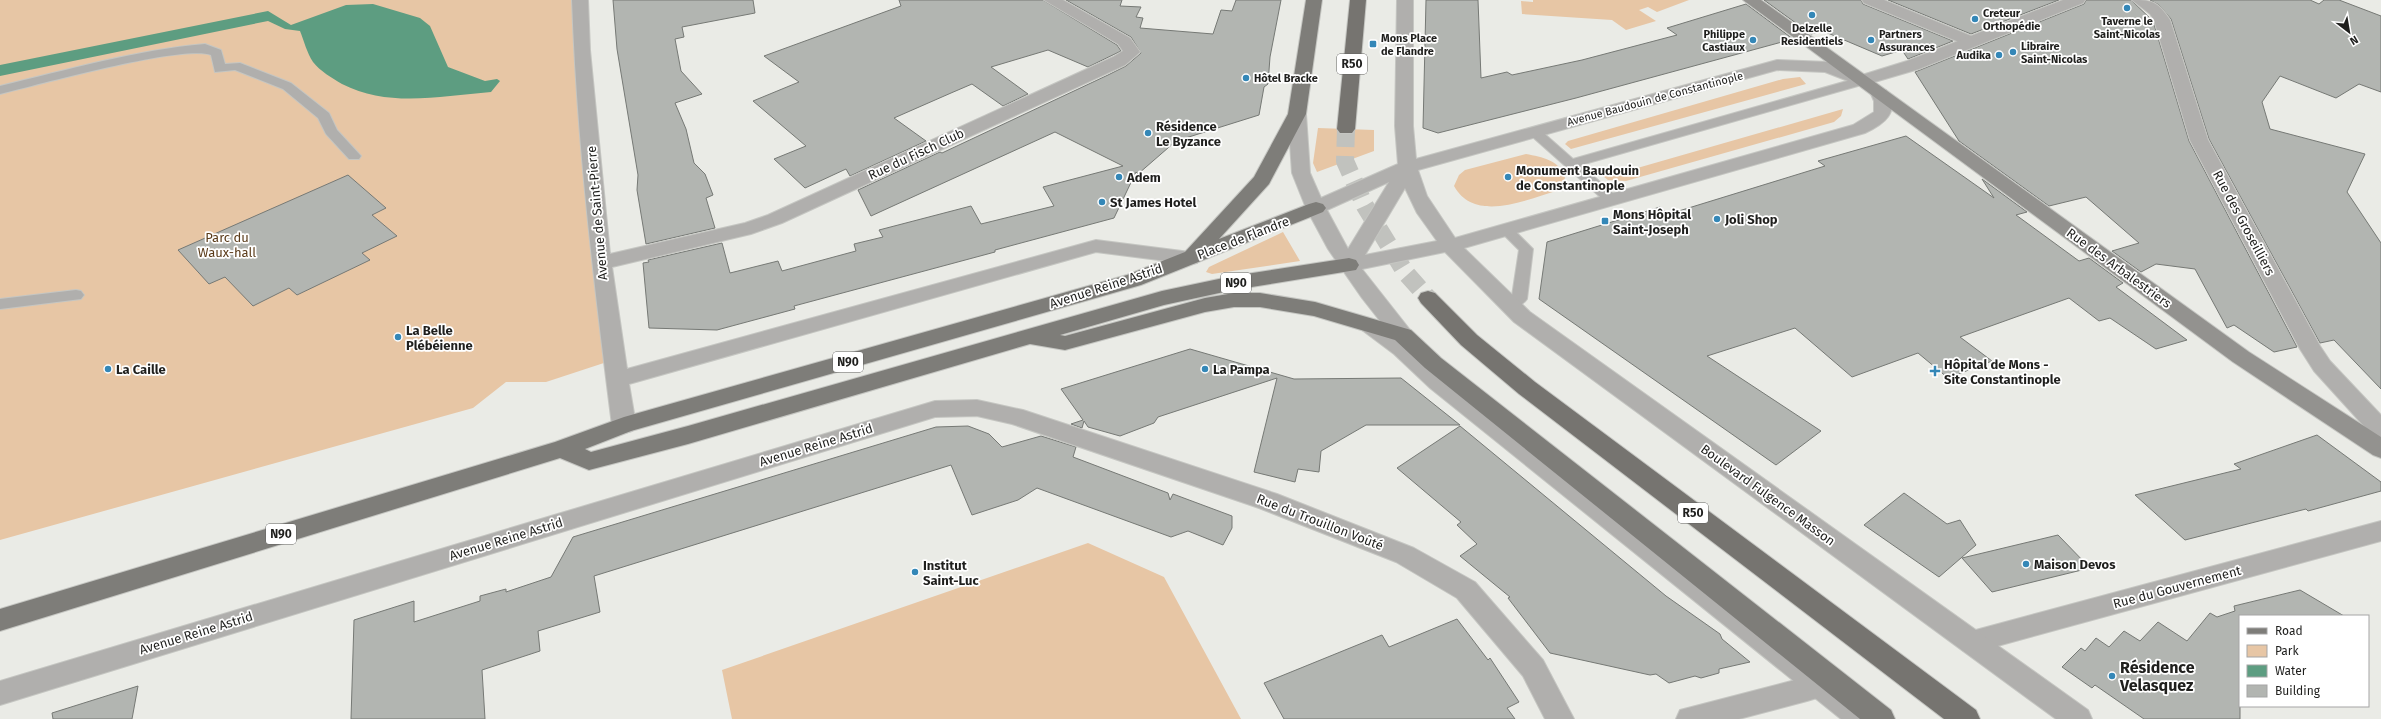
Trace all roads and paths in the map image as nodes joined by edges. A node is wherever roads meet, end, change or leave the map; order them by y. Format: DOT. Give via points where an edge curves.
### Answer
graph roads {
  1 [pos="580,0"];
  2 [pos="1052,0"];
  3 [pos="1314,0"];
  4 [pos="1358,0"];
  5 [pos="1405,0"];
  6 [pos="1751,0"];
  7 [pos="1870,0"];
  8 [pos="2077,0"];
  9 [pos="2140,0"];
  10 [pos="1970,41"];
  11 [pos="1861,81"];
  12 [pos="0,90"];
  13 [pos="1880,94"];
  14 [pos="1297,114"];
  15 [pos="1346,129"];
  16 [pos="1534,132"];
  17 [pos="354,156"];
  18 [pos="1449,156"];
  19 [pos="1571,164"];
  20 [pos="1408,167"];
  21 [pos="1612,200"];
  22 [pos="1316,208"];
  23 [pos="1516,229"];
  24 [pos="1458,254"];
  25 [pos="1190,258"];
  26 [pos="602,262"];
  27 [pos="1353,271"];
  28 [pos="76,295"];
  29 [pos="1428,298"];
  30 [pos="0,304"];
  31 [pos="1509,304"];
  32 [pos="1362,324"];
  33 [pos="1028,336"];
  34 [pos="1408,340"];
  35 [pos="1419,369"];
  36 [pos="616,380"];
  37 [pos="1015,416"];
  38 [pos="624,425"];
  39 [pos="2381,430"];
  40 [pos="562,449"];
  41 [pos="2381,449"];
  42 [pos="2381,531"];
  43 [pos="0,620"];
  44 [pos="1972,642"];
  45 [pos="1819,680"];
  46 [pos="0,693"];
  47 [pos="1560,719"];
  48 [pos="1690,719"];
  49 [pos="1856,719"];
  50 [pos="1881,719"];
  51 [pos="1966,719"];
  52 [pos="2078,719"];
  1 -- 26 [label="street, Avenue de Saint-Pierre" via="582,50"];
  2 -- 26 [label="street, Rue du Fisch Club" via="1124,41 1132,52 1119,61 775,219 751,228"];
  3 -- 14 [label="main road"];
  4 -- 15 [label="highway, R50"];
  5 -- 20 [label="street" via="1405,144"];
  6 -- 11 [label="main road, Rue des Arbalestriers"];
  7 -- 10 [label="street"];
  8 -- 10 [label="street"];
  9 -- 39 [label="street, Rue des Groseilliers" via="2156,10 2162,20 2199,140 2311,349 2322,366"];
  10 -- 11 [label="street" via="1913,65"];
  11 -- 13 [label="main road, Rue des Arbalestriers"];
  11 -- 16 [label="street, Avenue Baudouin de Constantinople" via="1828,67 1777,65"];
  11 -- 19 [label="lane"];
  12 -- 17 [label="lane" via="104,65 181,50 205,48 218,53 219,69 236,66 287,86 320,112 331,131"];
  13 -- 21 [label="street" via="1885,104 1885,112 1859,129"];
  13 -- 41 [label="main road, Rue des Arbalestriers" via="2241,357"];
  14 -- 22 [label="street" via="1301,173"];
  14 -- 25 [label="main road" via="1262,180"];
  16 -- 18 [label="street, Avenue Baudouin de Constantinople"];
  16 -- 19 [label="lane"];
  18 -- 20 [label="street, Place de Flandre"];
  19 -- 21 [label="lane"];
  20 -- 22 [label="street, Place de Flandre"];
  20 -- 24 [label="street" via="1417,195"];
  20 -- 27 [label="street"];
  21 -- 23 [label="street"];
  22 -- 25 [label="main road, Place de Flandre"];
  22 -- 27 [label="street" via="1335,245"];
  23 -- 24 [label="street"];
  23 -- 31 [label="lane" via="1526,249 1520,299"];
  24 -- 27 [label="street"];
  24 -- 31 [label="street, Boulevard Fulgence Masson"];
  25 -- 36 [label="street, Place de Flandre" via="1096,246"];
  25 -- 38 [label="main road, Avenue Reine Astrid / N90" via="1134,280"];
  26 -- 36 [label="street, Avenue de Saint-Pierre"];
  27 -- 33 [label="main road, Avenue Reine Astrid / N90" via="1312,270 1162,298"];
  27 -- 34 [label="street"];
  28 -- 30 [label="lane"];
  29 -- 51 [label="highway, R50" via="1469,340 1527,388"];
  31 -- 44 [label="street, Boulevard Fulgence Masson" via="1522,317"];
  32 -- 33 [label="main road" via="1295,305 1260,300 1234,300 1171,313 1065,343"];
  32 -- 34 [label="main road"];
  32 -- 35 [label="lane" via="1400,350"];
  33 -- 40 [label="main road, Avenue Reine Astrid / N90" via="688,436 589,461"];
  34 -- 35 [label="lane"];
  34 -- 45 [label="main road"];
  35 -- 45 [label="lane"];
  36 -- 38 [label="street, Avenue de Saint-Pierre"];
  37 -- 46 [label="street, Avenue Reine Astrid" via="978,408 935,409"];
  37 -- 47 [label="street, Rue du Trouillon Voûté" via="1268,501 1405,555 1466,590 1533,668"];
  38 -- 40 [label="main road, Avenue Reine Astrid / N90"];
  40 -- 43 [label="main road, Avenue Reine Astrid / N90"];
  42 -- 44 [label="street, Rue du Gouvernement"];
  44 -- 52 [label="street, Boulevard Fulgence Masson"];
  45 -- 48 [label="street" via="1807,689"];
  45 -- 49 [label="lane"];
  45 -- 50 [label="main road"];
}
